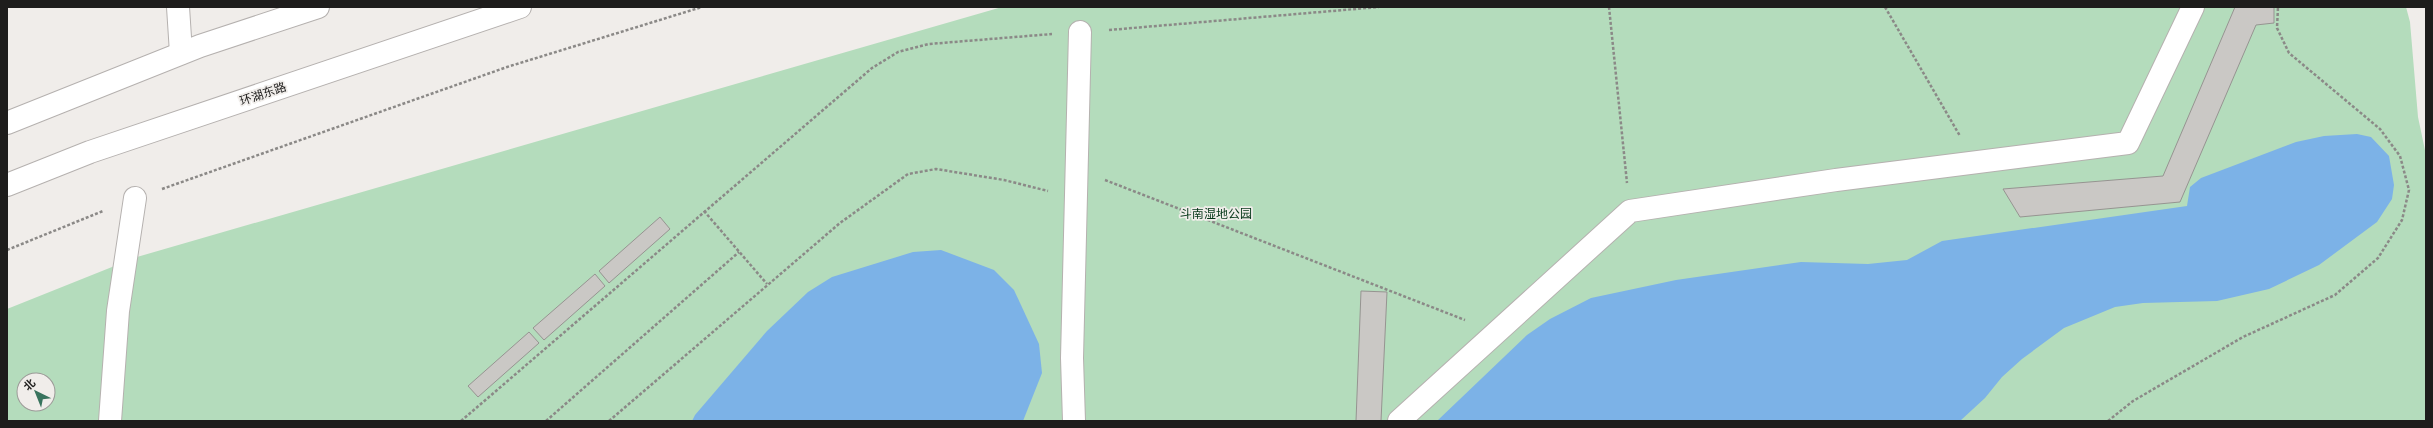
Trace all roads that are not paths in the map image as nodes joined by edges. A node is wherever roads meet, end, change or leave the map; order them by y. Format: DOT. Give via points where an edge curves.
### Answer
graph roads {
  1 [pos="178,7"];
  2 [pos="318,7"];
  3 [pos="520,7"];
  4 [pos="2193,7"];
  5 [pos="1080,32"];
  6 [pos="181,53"];
  7 [pos="7,123"];
  8 [pos="7,186"];
  9 [pos="134,198"];
  10 [pos="110,421"];
  11 [pos="1074,421"];
  12 [pos="1399,421"];
  1 -- 6 [label="street"];
  2 -- 6 [label="street"];
  3 -- 8 [label="street, 环湖东路" via="90,152"];
  4 -- 12 [label="street" via="2128,143 1836,180 1630,211"];
  5 -- 11 [label="street" via="1072,358"];
  6 -- 7 [label="street"];
  9 -- 10 [label="street" via="118,311"];
}
